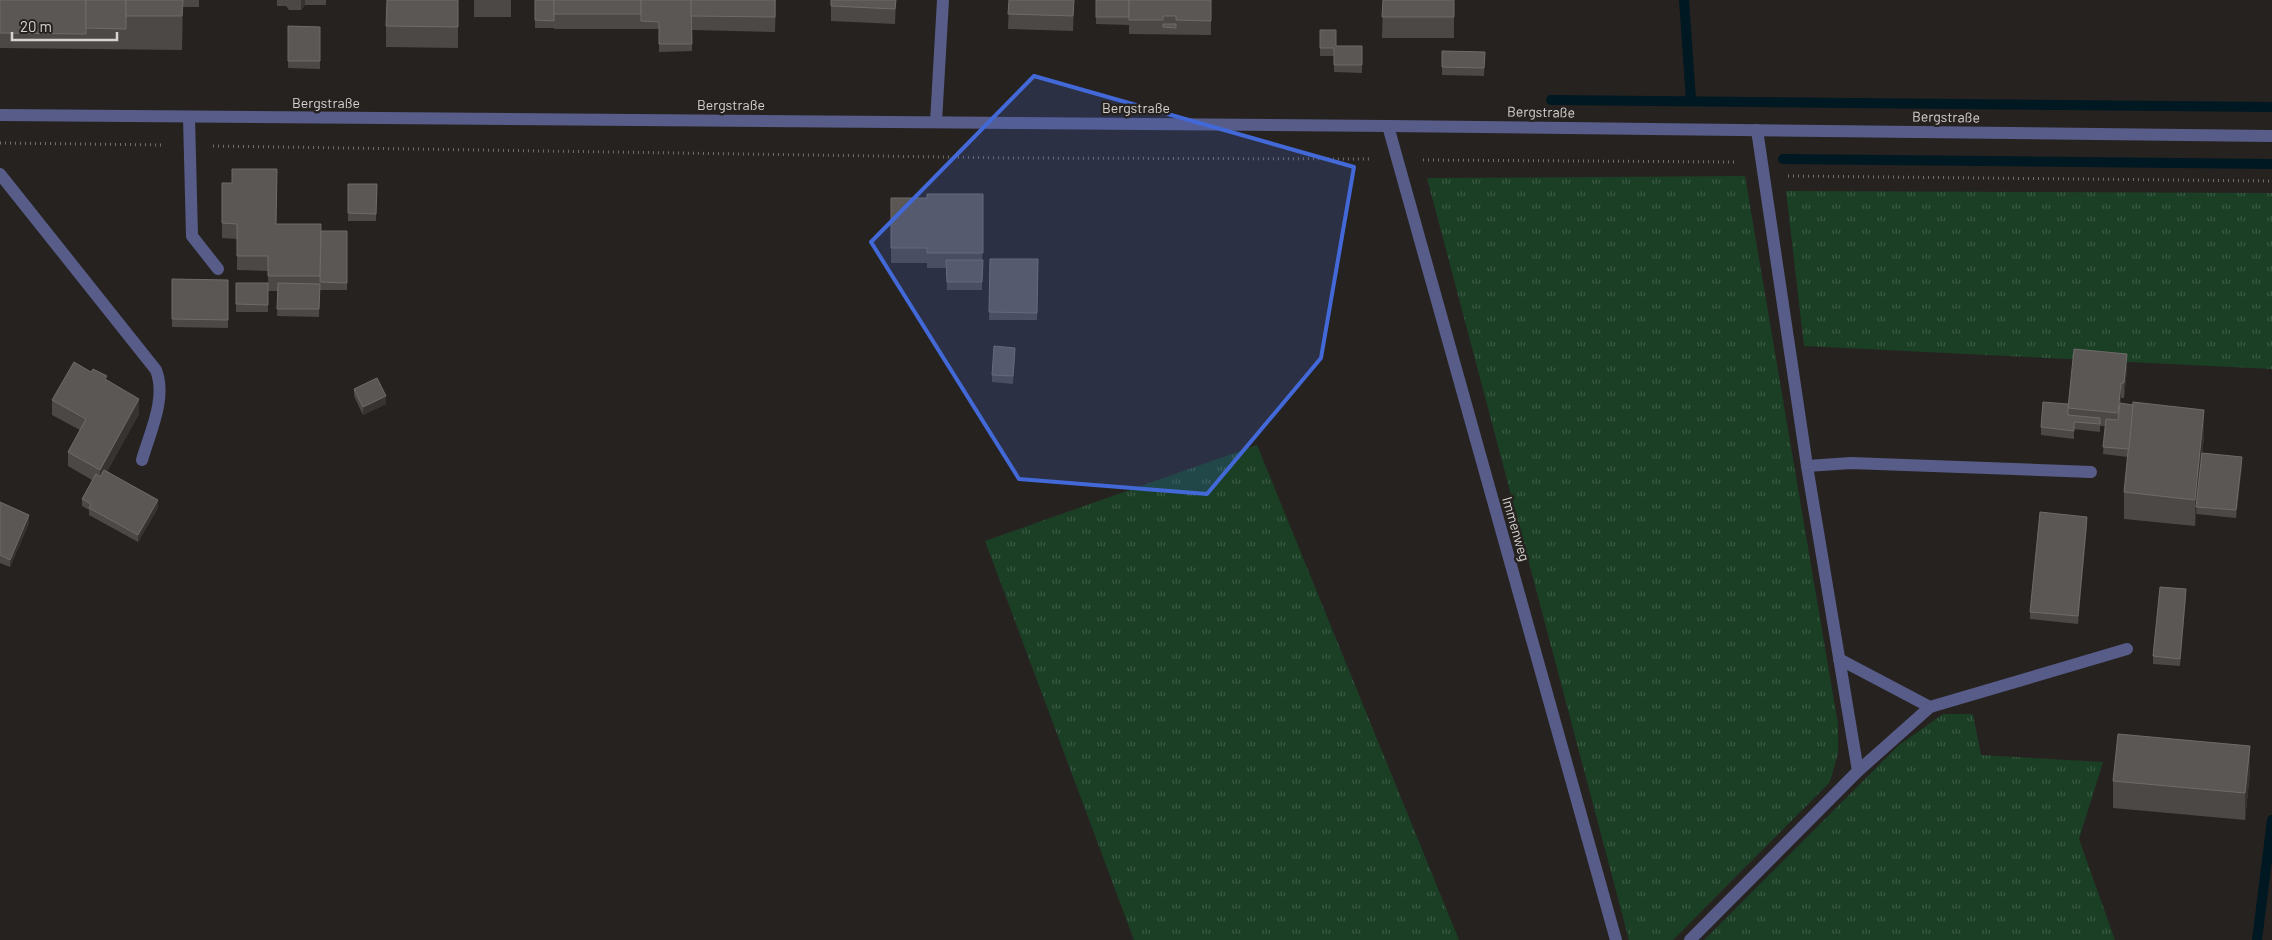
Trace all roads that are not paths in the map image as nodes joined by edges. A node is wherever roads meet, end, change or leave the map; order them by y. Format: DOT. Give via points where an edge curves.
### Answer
graph roads {
  1 [pos="943,0"];
  2 [pos="0,115"];
  3 [pos="189,117"];
  4 [pos="936,122"];
  5 [pos="1388,126"];
  6 [pos="1757,130"];
  7 [pos="2272,136"];
  8 [pos="0,174"];
  9 [pos="218,269"];
  10 [pos="142,460"];
  11 [pos="1807,466"];
  12 [pos="2090,472"];
  13 [pos="2127,649"];
  14 [pos="1839,659"];
  15 [pos="1930,708"];
  16 [pos="1858,771"];
  17 [pos="1616,940"];
  18 [pos="1690,940"];
  1 -- 4 [label="street"];
  2 -- 3 [label="street, Bergstraße"];
  3 -- 4 [label="street, Bergstraße"];
  3 -- 9 [label="street" via="192,236"];
  4 -- 5 [label="street, Bergstraße"];
  5 -- 6 [label="street, Bergstraße"];
  5 -- 17 [label="street, Immenweg"];
  6 -- 7 [label="street, Bergstraße"];
  6 -- 11 [label="street"];
  8 -- 10 [label="street" via="156,370 161,382 160,395"];
  11 -- 12 [label="street" via="1851,463"];
  11 -- 14 [label="street"];
  13 -- 15 [label="street"];
  14 -- 15 [label="street"];
  14 -- 16 [label="street"];
  15 -- 16 [label="street"];
  16 -- 18 [label="street"];
}
